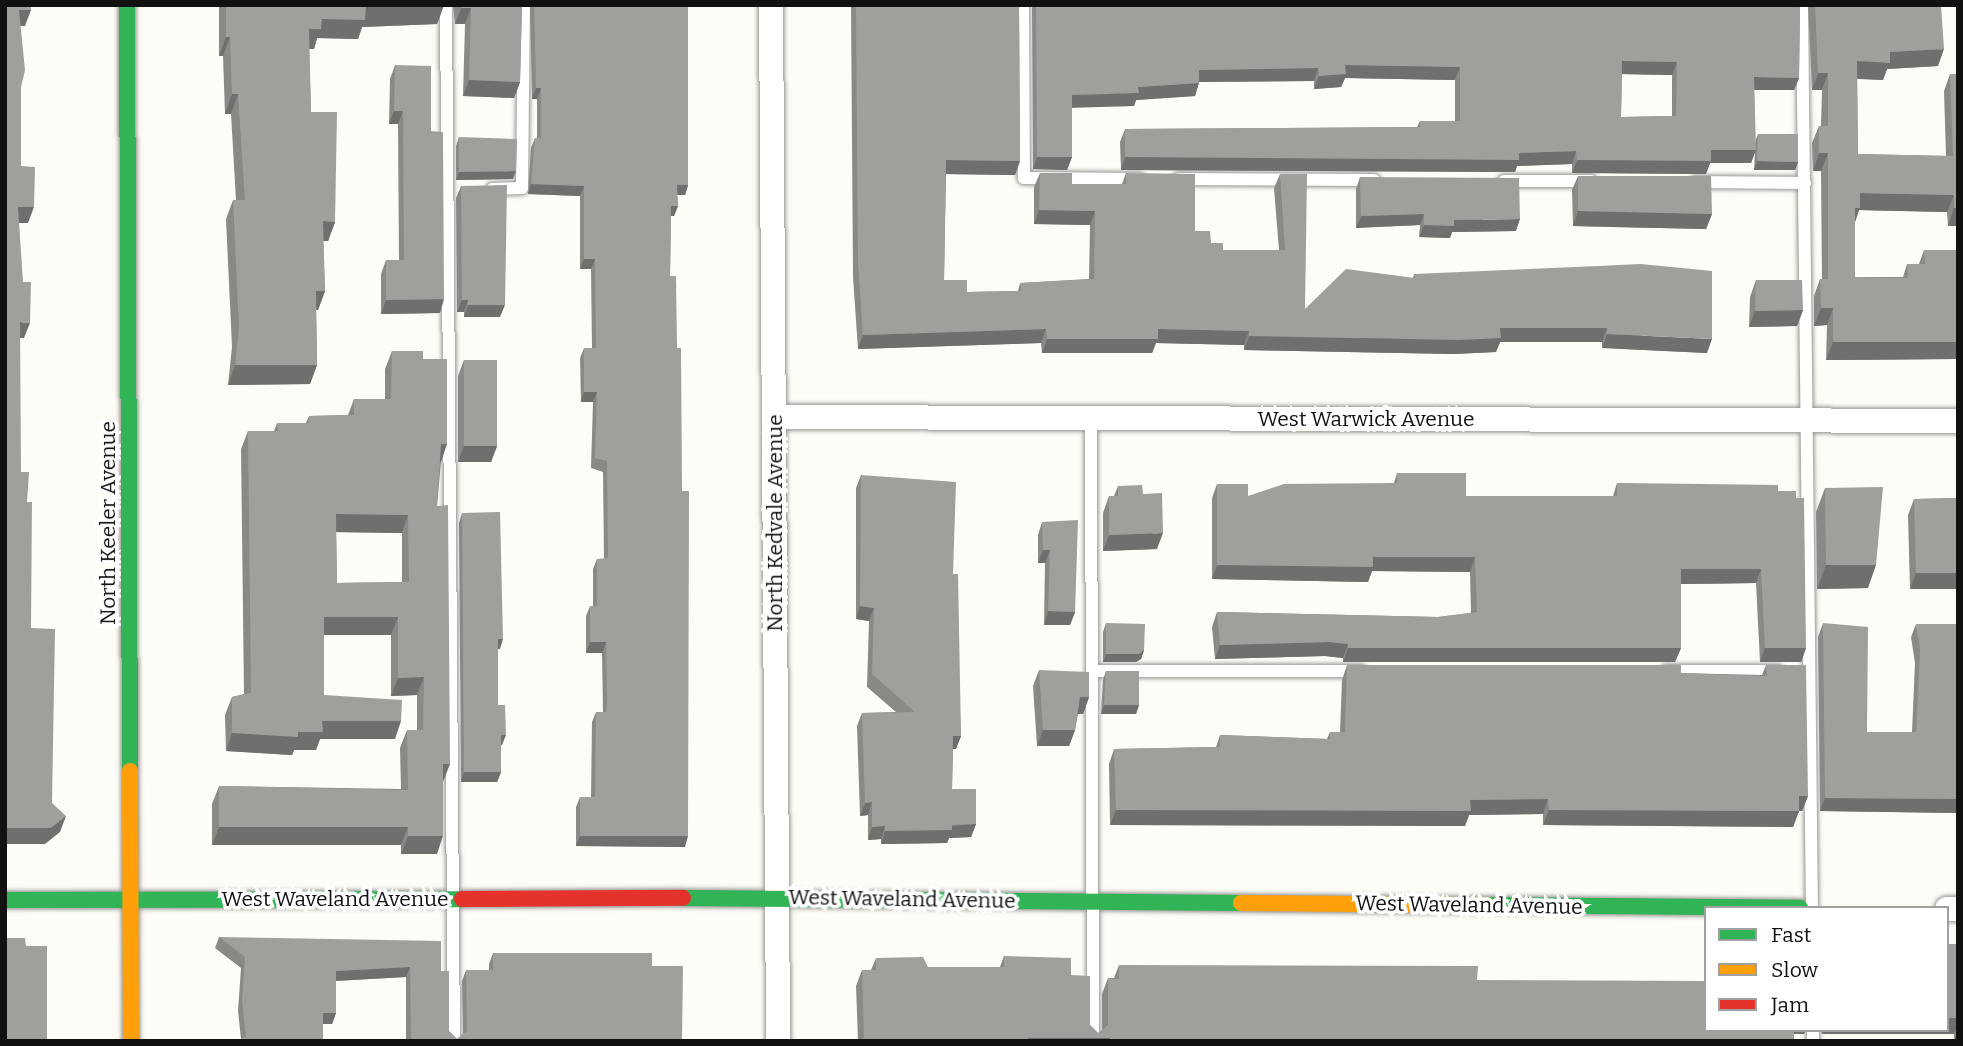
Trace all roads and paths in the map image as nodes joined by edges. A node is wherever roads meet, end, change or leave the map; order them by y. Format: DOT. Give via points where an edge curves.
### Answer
graph roads {
  1 [pos="128,5"];
  2 [pos="446,5"];
  3 [pos="524,5"];
  4 [pos="771,5"];
  5 [pos="1023,5"];
  6 [pos="1802,5"];
  7 [pos="1150,179"];
  8 [pos="1163,179"];
  9 [pos="1387,180"];
  10 [pos="1484,181"];
  11 [pos="1609,181"];
  12 [pos="1679,182"];
  13 [pos="1805,183"];
  14 [pos="460,189"];
  15 [pos="774,417"];
  16 [pos="1091,418"];
  17 [pos="1809,421"];
  18 [pos="1958,421"];
  19 [pos="1092,671"];
  20 [pos="1382,671"];
  21 [pos="1645,671"];
  22 [pos="1811,671"];
  23 [pos="777,898"];
  24 [pos="454,899"];
  25 [pos="5,900"];
  26 [pos="131,900"];
  27 [pos="1093,901"];
  28 [pos="1812,906"];
  29 [pos="1704,907"];
  30 [pos="131,1041"];
  31 [pos="454,1041"];
  32 [pos="778,1041"];
  33 [pos="1093,1041"];
  1 -- 26 [label="street, North Keeler Avenue"];
  2 -- 14 [label="lane"];
  3 -- 14 [label="lane" via="522,188"];
  4 -- 15 [label="street, North Kedvale Avenue"];
  5 -- 7 [label="lane" via="1024,178"];
  6 -- 13 [label="lane"];
  8 -- 9 [label="lane"];
  10 -- 11 [label="lane"];
  12 -- 13 [label="lane"];
  13 -- 17 [label="lane"];
  14 -- 24 [label="lane"];
  15 -- 16 [label="street, West Warwick Avenue"];
  15 -- 23 [label="street, North Kedvale Avenue"];
  16 -- 17 [label="street, West Warwick Avenue"];
  16 -- 19 [label="lane"];
  17 -- 18 [label="street, West Warwick Avenue"];
  17 -- 22 [label="lane"];
  19 -- 20 [label="lane"];
  19 -- 27 [label="lane"];
  21 -- 22 [label="lane"];
  22 -- 28 [label="lane"];
  23 -- 24 [label="street, West Waveland Avenue"];
  23 -- 27 [label="street, West Waveland Avenue"];
  23 -- 32 [label="street, North Kedvale Avenue"];
  24 -- 26 [label="street, West Waveland Avenue"];
  24 -- 31 [label="lane"];
  25 -- 26 [label="street, West Waveland Avenue"];
  26 -- 30 [label="street, North Keeler Avenue"];
  27 -- 29 [label="street, West Waveland Avenue"];
  27 -- 33 [label="lane"];
}
